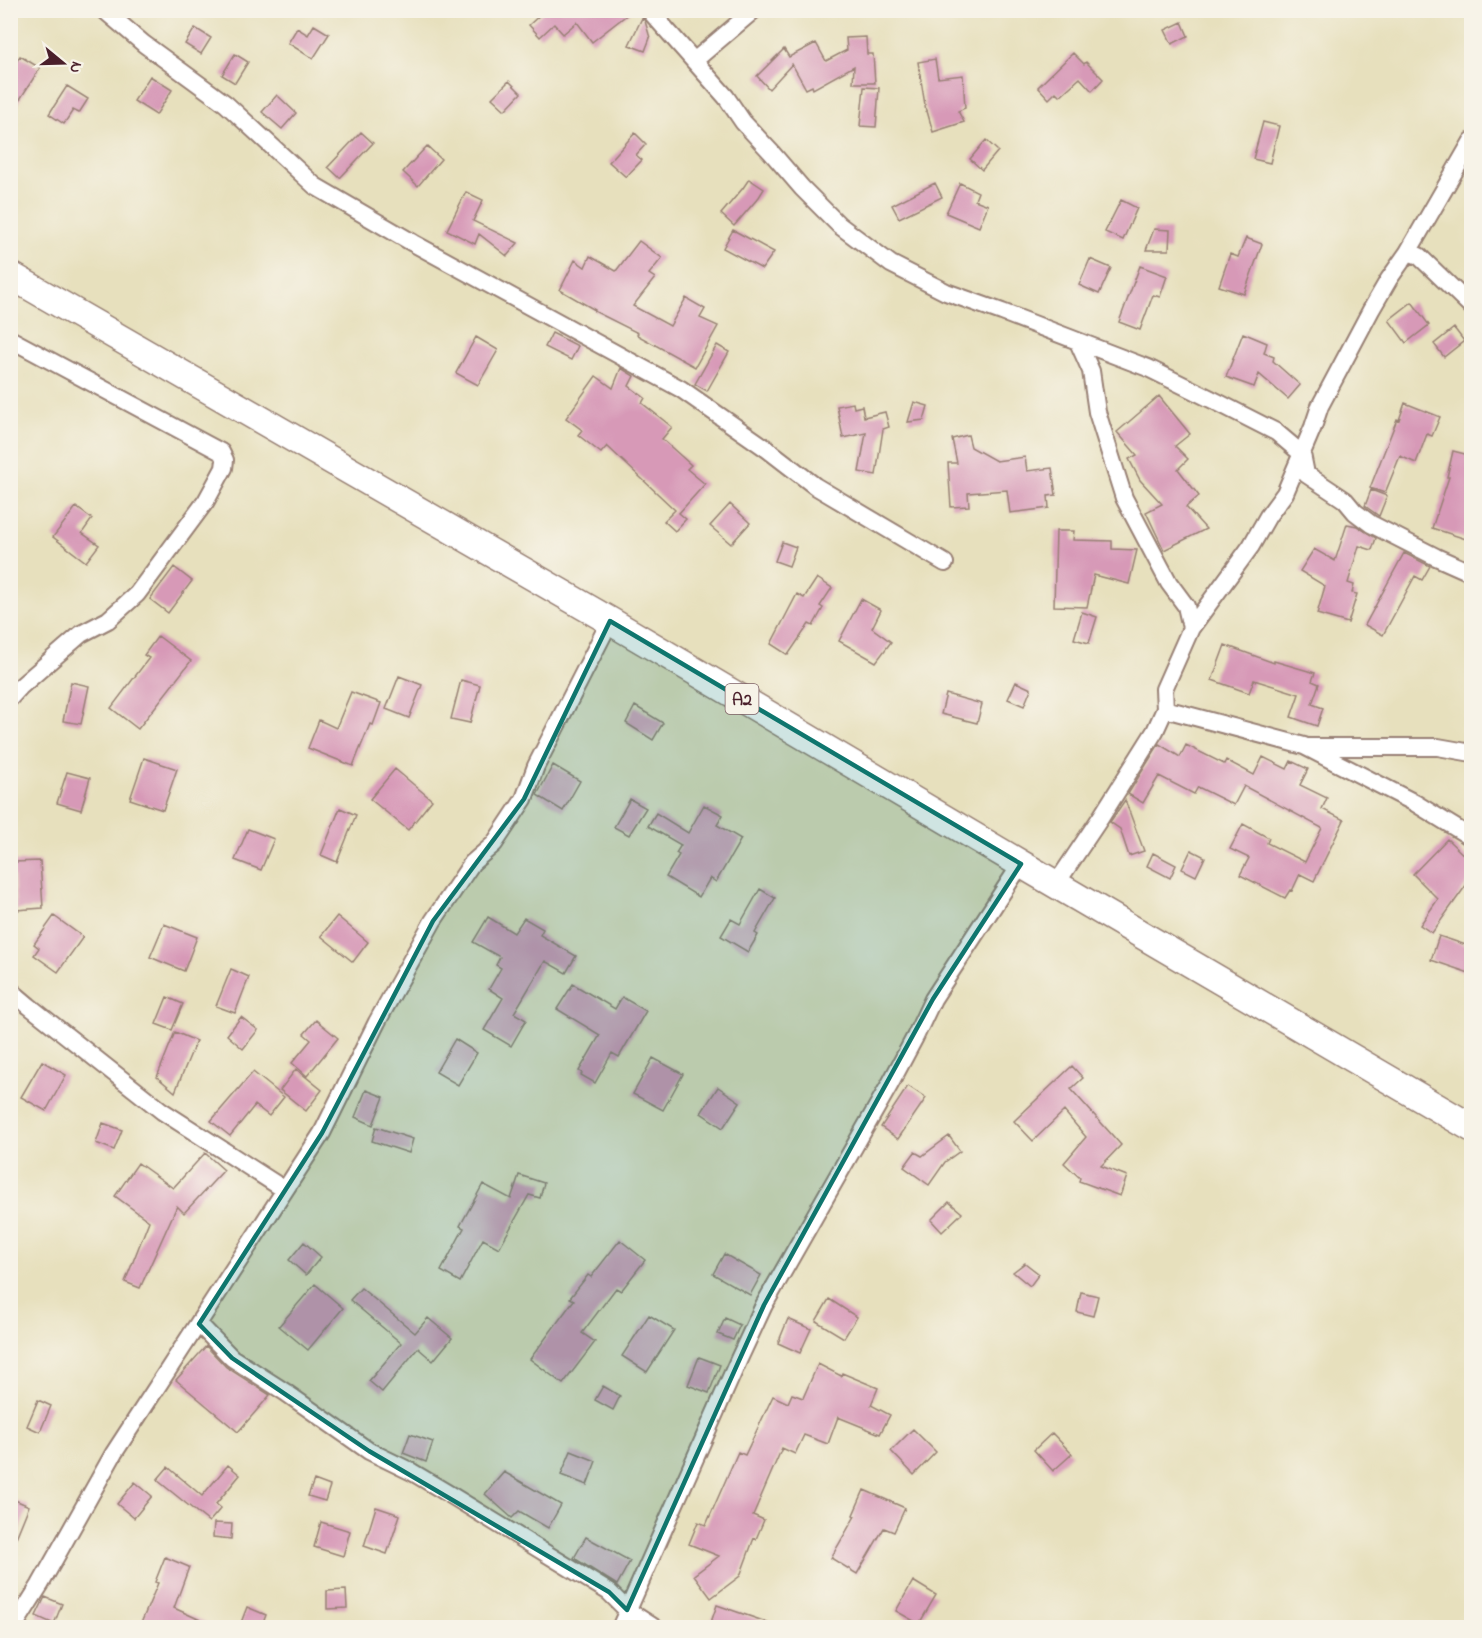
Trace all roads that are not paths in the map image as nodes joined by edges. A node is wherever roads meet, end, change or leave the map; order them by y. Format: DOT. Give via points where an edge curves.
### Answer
graph roads {
  1 [pos="104,10"];
  2 [pos="649,10"];
  3 [pos="754,10"];
  4 [pos="694,61"];
  5 [pos="1472,141"];
  6 [pos="1408,252"];
  7 [pos="10,275"];
  8 [pos="1472,308"];
  9 [pos="10,339"];
  10 [pos="1078,342"];
  11 [pos="1302,454"];
  12 [pos="945,563"];
  13 [pos="1472,573"];
  14 [pos="610,621"];
  15 [pos="1191,628"];
  16 [pos="10,698"];
  17 [pos="1165,709"];
  18 [pos="1304,747"];
  19 [pos="1472,753"];
  20 [pos="1472,838"];
  21 [pos="1021,864"];
  22 [pos="1056,884"];
  23 [pos="10,990"];
  24 [pos="1472,1128"];
  25 [pos="285,1190"];
  26 [pos="199,1324"];
  27 [pos="627,1610"];
  28 [pos="13,1628"];
  29 [pos="620,1628"];
  30 [pos="655,1628"];
  1 -- 12 [label="street" via="225,104 315,186 681,389 815,486"];
  2 -- 4 [label="street"];
  3 -- 4 [label="street"];
  4 -- 10 [label="street" via="802,188 839,225 891,264 946,292"];
  5 -- 6 [label="street"];
  6 -- 8 [label="street" via="1419,256"];
  6 -- 11 [label="street" via="1371,310 1325,397"];
  7 -- 14 [label="highway, A2"];
  9 -- 16 [label="street" via="221,452 225,460 206,501 137,594 108,620 81,634"];
  10 -- 11 [label="street" via="1148,368 1217,402 1276,432"];
  10 -- 15 [label="street" via="1091,371 1097,411 1124,498 1169,583 1186,606"];
  11 -- 13 [label="street" via="1306,474 1345,500 1363,518"];
  11 -- 15 [label="street" via="1285,493"];
  14 -- 21 [label="highway, A2"];
  14 -- 25 [label="street" via="536,766 525,799 494,844 472,863 433,921 322,1133"];
  15 -- 17 [label="street" via="1164,689"];
  17 -- 18 [label="street"];
  17 -- 22 [label="street" via="1135,763"];
  18 -- 19 [label="street" via="1438,747"];
  18 -- 20 [label="street" via="1415,803"];
  21 -- 22 [label="highway, A2"];
  21 -- 27 [label="street" via="933,999 900,1066 765,1305"];
  22 -- 24 [label="highway, A2"];
  23 -- 25 [label="street" via="162,1111"];
  25 -- 26 [label="street"];
  26 -- 27 [label="street" via="232,1358 369,1451 412,1472 609,1592"];
  26 -- 28 [label="street" via="114,1454"];
  27 -- 29 [label="street"];
  27 -- 30 [label="street"];
}
